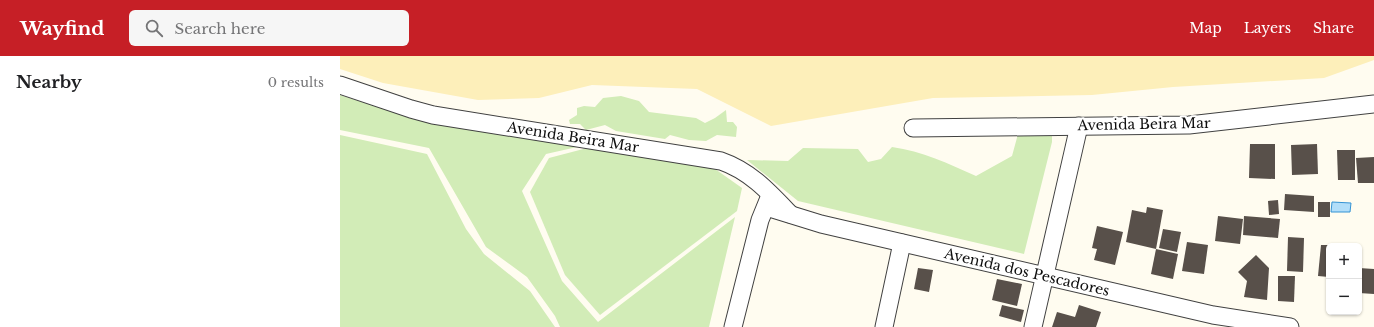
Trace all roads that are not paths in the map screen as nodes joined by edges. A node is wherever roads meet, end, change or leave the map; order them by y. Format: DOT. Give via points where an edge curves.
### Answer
graph roads {
  1 [pos="340,85"];
  2 [pos="1374,104"];
  3 [pos="1079,126"];
  4 [pos="913,128"];
  5 [pos="768,200"];
  6 [pos="902,243"];
  7 [pos="1045,276"];
  8 [pos="1212,321"];
  9 [pos="733,327"];
  10 [pos="884,327"];
  11 [pos="1033,327"];
  12 [pos="1290,327"];
  1 -- 5 [label="street, Avenida Beira Mar" via="433,115 721,161 748,174"];
  2 -- 3 [label="street, Avenida Beira Mar" via="1189,126"];
  3 -- 4 [label="street, Avenida Beira Mar"];
  3 -- 7 [label="street"];
  5 -- 6 [label="street, Avenida dos Pescadores" via="791,216"];
  5 -- 9 [label="street" via="758,227"];
  6 -- 7 [label="street, Avenida dos Pescadores"];
  6 -- 10 [label="street"];
  7 -- 8 [label="street, Avenida dos Pescadores"];
  7 -- 11 [label="street"];
  8 -- 12 [label="street, Avenida dos Pescadores"];
}
